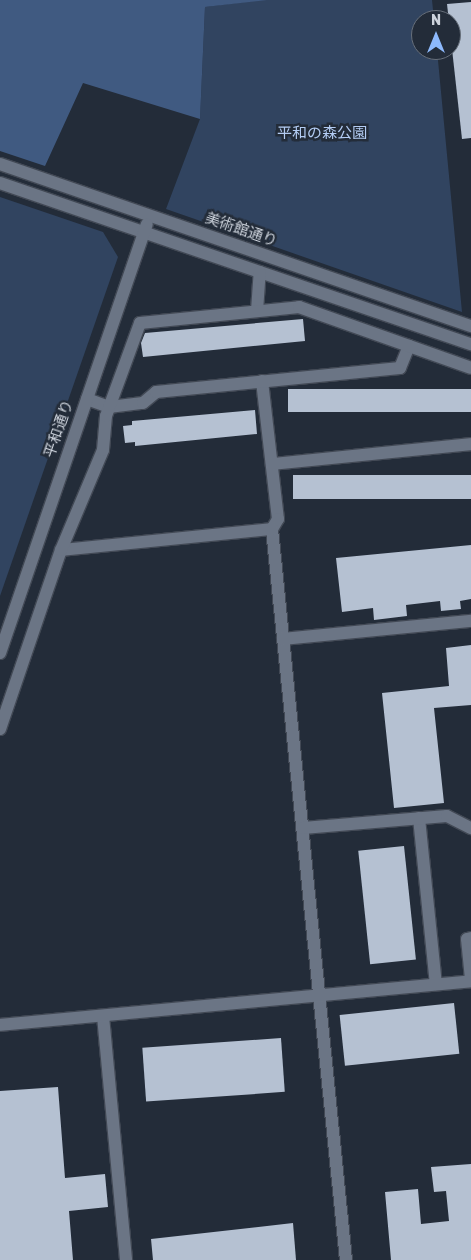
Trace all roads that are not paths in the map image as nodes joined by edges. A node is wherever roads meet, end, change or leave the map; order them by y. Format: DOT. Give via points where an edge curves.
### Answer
graph roads {
  1 [pos="0,164"];
  2 [pos="0,183"];
  3 [pos="150,216"];
  4 [pos="144,232"];
  5 [pos="260,272"];
  6 [pos="369,291"];
  7 [pos="363,307"];
  8 [pos="257,311"];
  9 [pos="440,316"];
  10 [pos="471,326"];
  11 [pos="434,332"];
  12 [pos="471,344"];
  13 [pos="409,346"];
  14 [pos="426,352"];
  15 [pos="471,368"];
  16 [pos="262,381"];
  17 [pos="87,399"];
  18 [pos="109,407"];
  19 [pos="471,444"];
  20 [pos="272,464"];
  21 [pos="272,529"];
  22 [pos="60,550"];
  23 [pos="471,621"];
  24 [pos="283,639"];
  25 [pos="0,652"];
  26 [pos="0,729"];
  27 [pos="419,818"];
  28 [pos="303,828"];
  29 [pos="471,828"];
  30 [pos="471,938"];
  31 [pos="471,980"];
  32 [pos="436,984"];
  33 [pos="320,995"];
  34 [pos="103,1016"];
  35 [pos="0,1026"];
  36 [pos="348,1257"];
  37 [pos="126,1260"];
  1 -- 3 [label="street, 美術館通り"];
  2 -- 4 [label="street"];
  3 -- 4 [label="street, 平和通り"];
  3 -- 6 [label="street, 美術館通り"];
  4 -- 5 [label="street"];
  4 -- 17 [label="street, 平和通り"];
  5 -- 7 [label="street"];
  5 -- 8 [label="street"];
  6 -- 7 [label="street"];
  6 -- 9 [label="street, 美術館通り"];
  7 -- 11 [label="street"];
  8 -- 13 [label="street" via="299,307"];
  8 -- 18 [label="street" via="140,323"];
  9 -- 10 [label="street, 美術館通り"];
  9 -- 11 [label="street"];
  11 -- 12 [label="street"];
  11 -- 14 [label="street"];
  13 -- 14 [label="street"];
  13 -- 16 [label="street" via="400,368"];
  14 -- 15 [label="street"];
  16 -- 18 [label="street" via="156,392 143,403"];
  16 -- 20 [label="street"];
  17 -- 18 [label="street"];
  17 -- 25 [label="street, 平和通り"];
  18 -- 22 [label="street" via="102,450"];
  19 -- 20 [label="street"];
  20 -- 21 [label="street" via="278,519"];
  21 -- 22 [label="street"];
  21 -- 24 [label="street"];
  22 -- 26 [label="street"];
  23 -- 24 [label="street"];
  24 -- 28 [label="street"];
  27 -- 28 [label="street"];
  27 -- 29 [label="street" via="447,816"];
  27 -- 32 [label="street"];
  28 -- 33 [label="street"];
  30 -- 31 [label="street" via="467,939"];
  31 -- 32 [label="street"];
  32 -- 33 [label="street"];
  33 -- 34 [label="street"];
  33 -- 36 [label="street"];
  34 -- 35 [label="street"];
  34 -- 37 [label="street"];
}
